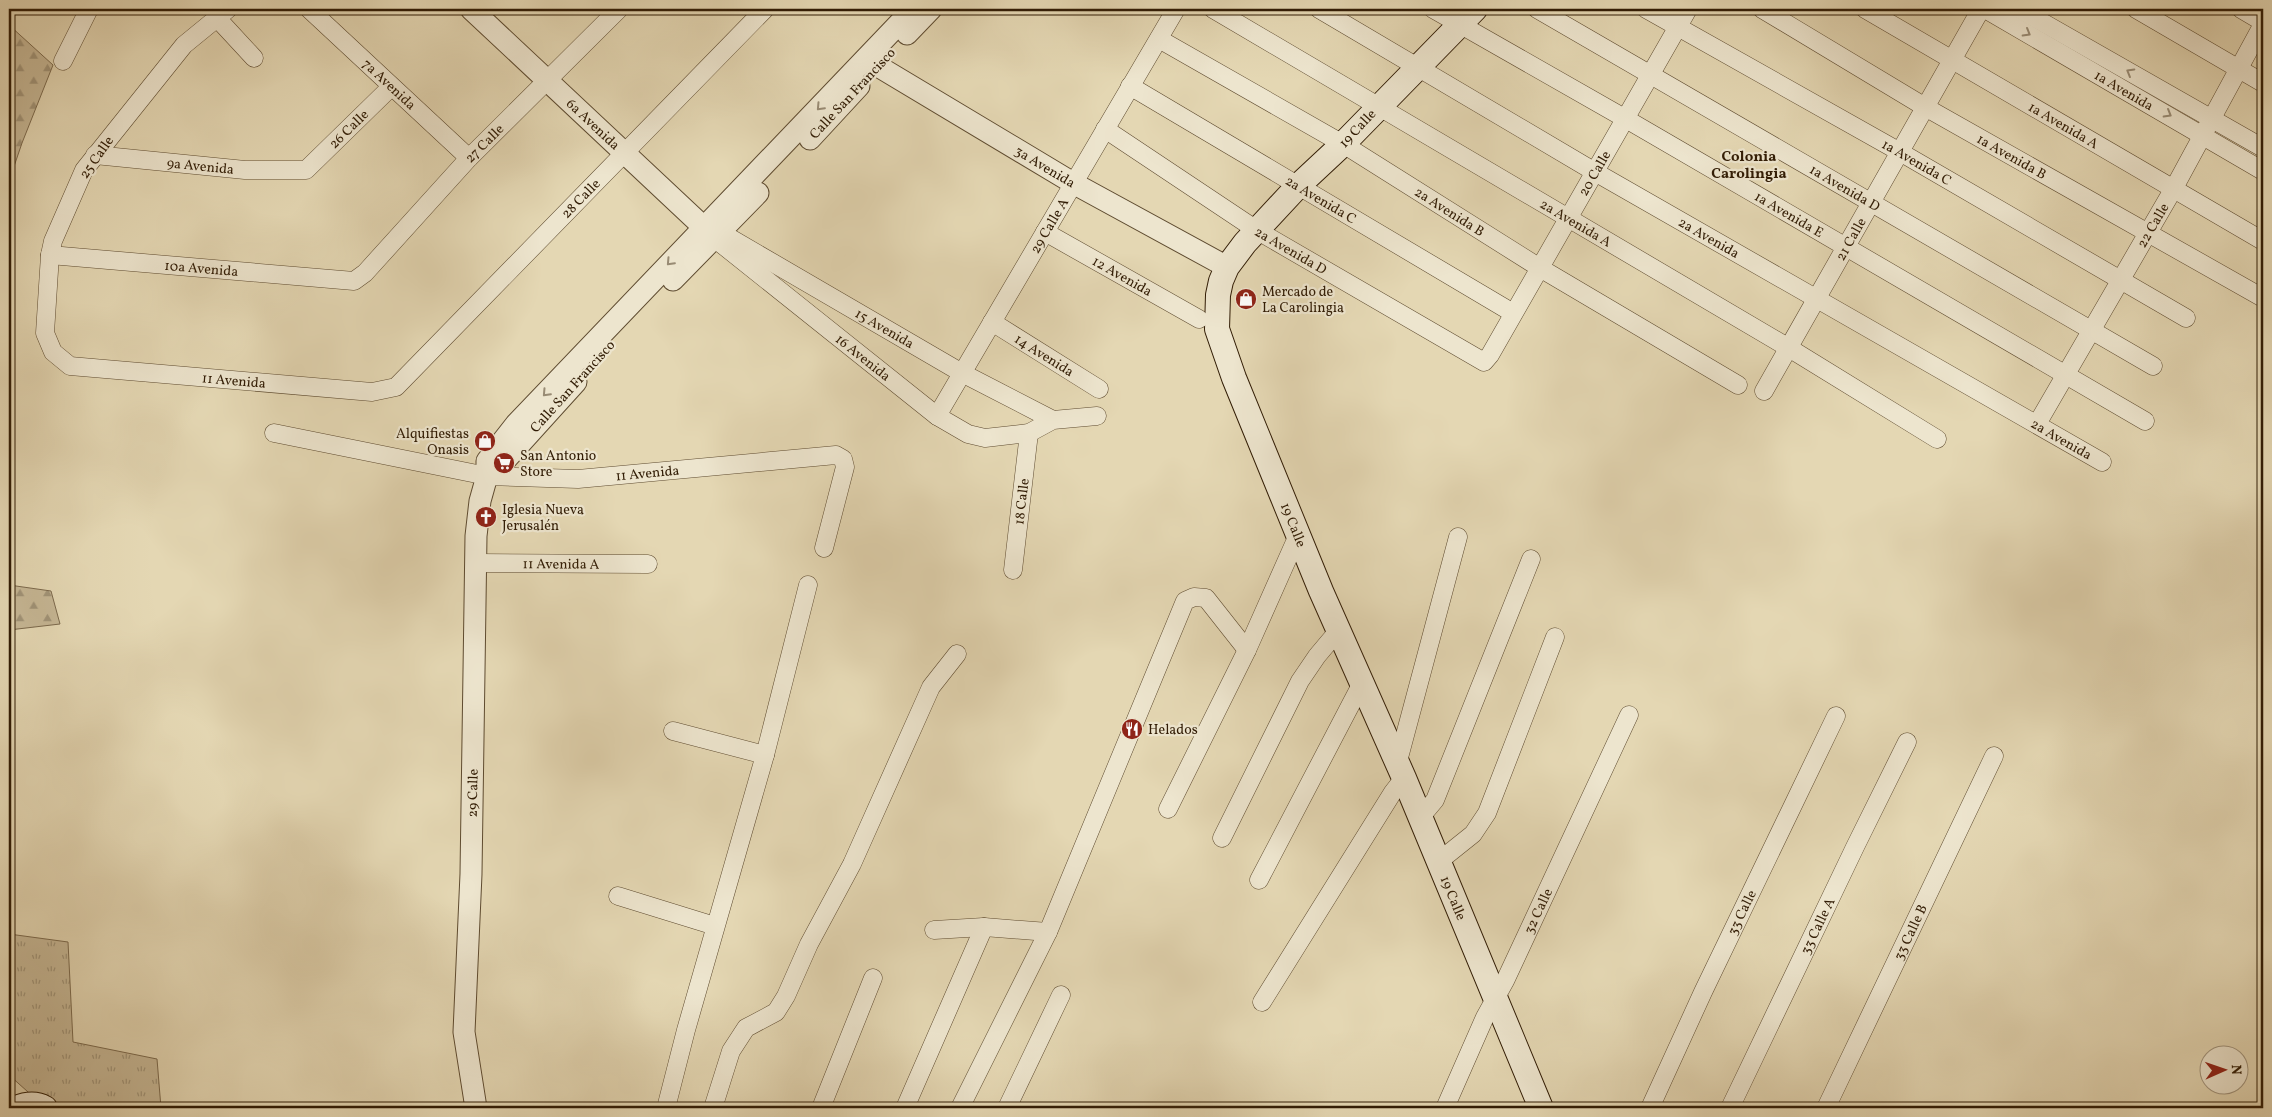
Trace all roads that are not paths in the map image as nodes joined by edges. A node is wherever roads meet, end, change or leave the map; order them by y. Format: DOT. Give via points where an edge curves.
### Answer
graph roads {
  1 [pos="89,9"];
  2 [pos="309,9"];
  3 [pos="471,9"];
  4 [pos="618,9"];
  5 [pos="765,9"];
  6 [pos="913,9"];
  7 [pos="931,9"];
  8 [pos="1176,9"];
  9 [pos="1213,9"];
  10 [pos="1319,9"];
  11 [pos="1433,9"];
  12 [pos="1537,9"];
  13 [pos="1646,9"];
  14 [pos="1688,9"];
  15 [pos="1762,9"];
  16 [pos="1865,9"];
  17 [pos="1983,9"];
  18 [pos="2019,9"];
  19 [pos="2136,9"];
  20 [pos="2241,9"];
  21 [pos="222,13"];
  22 [pos="1467,16"];
  23 [pos="2263,23"];
  24 [pos="1677,27"];
  25 [pos="1159,39"];
  26 [pos="254,58"];
  27 [pos="1952,60"];
  28 [pos="63,62"];
  29 [pos="871,62"];
  30 [pos="1418,66"];
  31 [pos="2239,69"];
  32 [pos="1652,74"];
  33 [pos="547,82"];
  34 [pos="2263,83"];
  35 [pos="391,86"];
  36 [pos="1130,86"];
  37 [pos="1377,107"];
  38 [pos="1925,107"];
  39 [pos="1626,118"];
  40 [pos="2212,119"];
  41 [pos="1105,129"];
  42 [pos="2204,135"];
  43 [pos="1343,144"];
  44 [pos="2263,148"];
  45 [pos="1900,152"];
  46 [pos="625,154"];
  47 [pos="95,155"];
  48 [pos="469,158"];
  49 [pos="306,170"];
  50 [pos="2263,171"];
  51 [pos="1596,172"];
  52 [pos="1073,183"];
  53 [pos="1298,186"];
  54 [pos="2174,188"];
  55 [pos="1871,203"];
  56 [pos="1568,219"];
  57 [pos="1258,231"];
  58 [pos="713,232"];
  59 [pos="1045,232"];
  60 [pos="2148,233"];
  61 [pos="2263,241"];
  62 [pos="1846,248"];
  63 [pos="50,256"];
  64 [pos="1227,267"];
  65 [pos="1540,268"];
  66 [pos="2121,280"];
  67 [pos="354,281"];
  68 [pos="1817,298"];
  69 [pos="2263,298"];
  70 [pos="1514,313"];
  71 [pos="2186,318"];
  72 [pos="1199,319"];
  73 [pos="992,322"];
  74 [pos="2092,330"];
  75 [pos="1789,348"];
  76 [pos="1484,362"];
  77 [pos="70,366"];
  78 [pos="2153,366"];
  79 [pos="962,373"];
  80 [pos="2066,375"];
  81 [pos="1738,385"];
  82 [pos="396,387"];
  83 [pos="1099,389"];
  84 [pos="1764,392"];
  85 [pos="937,416"];
  86 [pos="1097,416"];
  87 [pos="1053,420"];
  88 [pos="2145,421"];
  89 [pos="2037,424"];
  90 [pos="274,433"];
  91 [pos="1029,433"];
  92 [pos="1937,439"];
  93 [pos="2102,462"];
  94 [pos="487,476"];
  95 [pos="1299,533"];
  96 [pos="1458,537"];
  97 [pos="824,548"];
  98 [pos="1531,559"];
  99 [pos="475,563"];
  100 [pos="648,564"];
  101 [pos="1013,570"];
  102 [pos="808,585"];
  103 [pos="1338,631"];
  104 [pos="1555,637"];
  105 [pos="1247,650"];
  106 [pos="957,654"];
  107 [pos="1362,683"];
  108 [pos="1629,715"];
  109 [pos="1836,716"];
  110 [pos="673,731"];
  111 [pos="1907,742"];
  112 [pos="764,755"];
  113 [pos="1994,756"];
  114 [pos="1400,771"];
  115 [pos="1168,809"];
  116 [pos="1419,816"];
  117 [pos="1222,838"];
  118 [pos="1438,862"];
  119 [pos="1259,880"];
  120 [pos="618,896"];
  121 [pos="715,926"];
  122 [pos="984,927"];
  123 [pos="934,930"];
  124 [pos="1048,932"];
  125 [pos="873,978"];
  126 [pos="1061,995"];
  127 [pos="1495,1001"];
  128 [pos="1262,1002"];
  129 [pos="16,1108"];
  130 [pos="44,1108"];
  131 [pos="476,1108"];
  132 [pos="666,1108"];
  133 [pos="714,1108"];
  134 [pos="821,1108"];
  135 [pos="905,1108"];
  136 [pos="960,1108"];
  137 [pos="1007,1108"];
  138 [pos="1445,1108"];
  139 [pos="1541,1108"];
  140 [pos="1650,1108"];
  141 [pos="1730,1108"];
  142 [pos="1826,1108"];
  1 -- 28 [label="street"];
  2 -- 35 [label="street, 7a Avenida"];
  3 -- 33 [label="street, 6a Avenida"];
  4 -- 33 [label="street, 27 Calle"];
  5 -- 46 [label="street, 28 Calle"];
  6 -- 29 [label="street, Calle San Francisco"];
  7 -- 29 [label="street, Calle San Francisco"];
  8 -- 25 [label="street, 29 Calle A"];
  9 -- 37 [label="street, 2a Avenida A"];
  10 -- 30 [label="street, 2a Avenida"];
  11 -- 22 [label="street, 1a Avenida E"];
  12 -- 32 [label="street, 1a Avenida D"];
  13 -- 24 [label="street, 1a Avenida C"];
  14 -- 24 [label="street, 20 Calle"];
  15 -- 38 [label="street, 1a Avenida B"];
  16 -- 27 [label="street, 1a Avenida A"];
  17 -- 27 [label="street, 21 Calle"];
  17 -- 42 [label="street, 1a Avenida, one-way"];
  40 -- 18 [label="street, 1a Avenida, one-way"];
  19 -- 31 [label="street"];
  20 -- 23 [label="street"];
  21 -- 26 [label="street"];
  21 -- 47 [label="street, 25 Calle" via="184,45"];
  22 -- 30 [label="main road, 19 Calle"];
  22 -- 39 [label="street, 1a Avenida E"];
  23 -- 31 [label="street, 22 Calle"];
  24 -- 32 [label="street, 20 Calle"];
  24 -- 45 [label="street, 1a Avenida C"];
  25 -- 36 [label="street, 29 Calle A"];
  25 -- 43 [label="street, 2a Avenida B"];
  27 -- 38 [label="street, 21 Calle"];
  27 -- 54 [label="street, 1a Avenida A"];
  29 -- 52 [label="street, 3a Avenida"];
  29 -- 58 [label="street, Calle San Francisco" via="836,112"];
  30 -- 37 [label="main road, 19 Calle"];
  30 -- 51 [label="street, 2a Avenida"];
  31 -- 34 [label="street"];
  31 -- 40 [label="street, 22 Calle"];
  32 -- 39 [label="street, 20 Calle"];
  32 -- 55 [label="street, 1a Avenida D"];
  33 -- 46 [label="street, 6a Avenida"];
  33 -- 48 [label="street, 27 Calle"];
  35 -- 48 [label="street, 7a Avenida"];
  35 -- 49 [label="street, 26 Calle"];
  36 -- 41 [label="street, 29 Calle A"];
  36 -- 53 [label="street, 2a Avenida C"];
  37 -- 43 [label="main road, 19 Calle"];
  37 -- 56 [label="street, 2a Avenida A"];
  38 -- 45 [label="street, 21 Calle"];
  38 -- 60 [label="street, 1a Avenida B"];
  39 -- 51 [label="street, 20 Calle"];
  39 -- 62 [label="street, 1a Avenida E"];
  40 -- 42 [label="street, 22 Calle"];
  40 -- 44 [label="street, 1a Avenida"];
  41 -- 52 [label="street, 29 Calle A"];
  41 -- 57 [label="street, 2a Avenida D"];
  42 -- 50 [label="street, 1a Avenida"];
  42 -- 54 [label="street, 22 Calle"];
  43 -- 53 [label="main road, 19 Calle"];
  43 -- 65 [label="street, 2a Avenida B"];
  45 -- 55 [label="street, 21 Calle"];
  45 -- 66 [label="street, 1a Avenida C"];
  46 -- 58 [label="street, 6a Avenida"];
  46 -- 82 [label="street, 28 Calle"];
  47 -- 49 [label="street, 9a Avenida" via="245,170"];
  47 -- 63 [label="street, 25 Calle" via="84,170 53,241"];
  48 -- 67 [label="street, 27 Calle" via="365,273"];
  51 -- 56 [label="street, 20 Calle"];
  51 -- 68 [label="street, 2a Avenida"];
  52 -- 59 [label="street, 29 Calle A"];
  52 -- 64 [label="street, 3a Avenida"];
  53 -- 57 [label="main road, 19 Calle"];
  53 -- 70 [label="street, 2a Avenida C"];
  54 -- 60 [label="street, 22 Calle"];
  54 -- 61 [label="street, 1a Avenida A"];
  55 -- 62 [label="street, 21 Calle"];
  55 -- 74 [label="street, 1a Avenida D"];
  56 -- 65 [label="street, 20 Calle"];
  56 -- 75 [label="street, 2a Avenida A"];
  57 -- 64 [label="main road, 19 Calle"];
  57 -- 76 [label="street, 2a Avenida D"];
  58 -- 79 [label="street, 15 Avenida"];
  58 -- 85 [label="street, 16 Avenida"];
  58 -- 94 [label="street, Calle San Francisco" via="516,424 487,461"];
  59 -- 72 [label="street, 12 Avenida"];
  59 -- 73 [label="street, 29 Calle A"];
  60 -- 66 [label="street, 22 Calle"];
  60 -- 69 [label="street, 1a Avenida B"];
  62 -- 68 [label="street, 21 Calle"];
  62 -- 80 [label="street, 1a Avenida E"];
  63 -- 67 [label="street, 10a Avenida"];
  63 -- 77 [label="street, 25 Calle" via="45,333 53,352"];
  64 -- 95 [label="main road, 19 Calle" via="1218,295 1217,329 1234,378"];
  65 -- 70 [label="street, 20 Calle"];
  65 -- 81 [label="street, 2a Avenida B"];
  66 -- 71 [label="street, 1a Avenida C"];
  66 -- 74 [label="street, 22 Calle"];
  68 -- 75 [label="street, 21 Calle"];
  68 -- 89 [label="street, 2a Avenida"];
  70 -- 76 [label="street, 20 Calle"];
  73 -- 79 [label="street, 29 Calle A"];
  73 -- 83 [label="street, 14 Avenida"];
  74 -- 78 [label="street, 1a Avenida D"];
  74 -- 80 [label="street, 22 Calle"];
  75 -- 84 [label="street, 21 Calle"];
  75 -- 92 [label="street, 2a Avenida A"];
  77 -- 82 [label="street, 11 Avenida" via="372,392"];
  79 -- 85 [label="street, 29 Calle A"];
  79 -- 87 [label="street, 15 Avenida"];
  80 -- 88 [label="street, 1a Avenida E"];
  80 -- 89 [label="street, 22 Calle"];
  85 -- 91 [label="street, 16 Avenida" via="968,434 985,438"];
  86 -- 87 [label="street"];
  87 -- 91 [label="street"];
  89 -- 93 [label="street, 2a Avenida"];
  90 -- 94 [label="street, 11 Avenida"];
  91 -- 101 [label="street, 18 Calle"];
  94 -- 97 [label="street, 11 Avenida" via="578,479 836,455 845,467"];
  94 -- 99 [label="street, 29 Calle" via="480,502"];
  95 -- 103 [label="main road, 19 Calle"];
  95 -- 105 [label="street"];
  96 -- 114 [label="street"];
  98 -- 116 [label="street" via="1435,800"];
  99 -- 100 [label="street, 11 Avenida A"];
  99 -- 131 [label="street, 29 Calle" via="472,845 464,1032"];
  102 -- 112 [label="street"];
  103 -- 107 [label="main road, 19 Calle"];
  103 -- 117 [label="street" via="1300,681"];
  104 -- 118 [label="street" via="1488,813 1473,834"];
  105 -- 115 [label="street"];
  105 -- 124 [label="street" via="1206,598 1194,597 1185,601"];
  106 -- 133 [label="street" via="931,687 852,864 809,944 786,996 776,1012 746,1028 731,1051"];
  107 -- 114 [label="main road, 19 Calle"];
  107 -- 119 [label="street"];
  108 -- 127 [label="street, 32 Calle"];
  109 -- 140 [label="street, 33 Calle"];
  110 -- 112 [label="street"];
  111 -- 141 [label="street, 33 Calle A"];
  112 -- 121 [label="street"];
  113 -- 142 [label="street, 33 Calle B"];
  114 -- 116 [label="main road, 19 Calle"];
  114 -- 128 [label="street" via="1393,792"];
  116 -- 118 [label="main road, 19 Calle"];
  118 -- 127 [label="main road, 19 Calle"];
  120 -- 121 [label="street"];
  121 -- 132 [label="street"];
  122 -- 123 [label="street"];
  122 -- 124 [label="street"];
  122 -- 135 [label="street"];
  124 -- 136 [label="street"];
  125 -- 134 [label="street"];
  126 -- 137 [label="street"];
  127 -- 138 [label="street, 32 Calle" via="1485,1016"];
  127 -- 139 [label="main road, 19 Calle"];
  129 -- 130 [label="main road" via="34,1104"];
}
